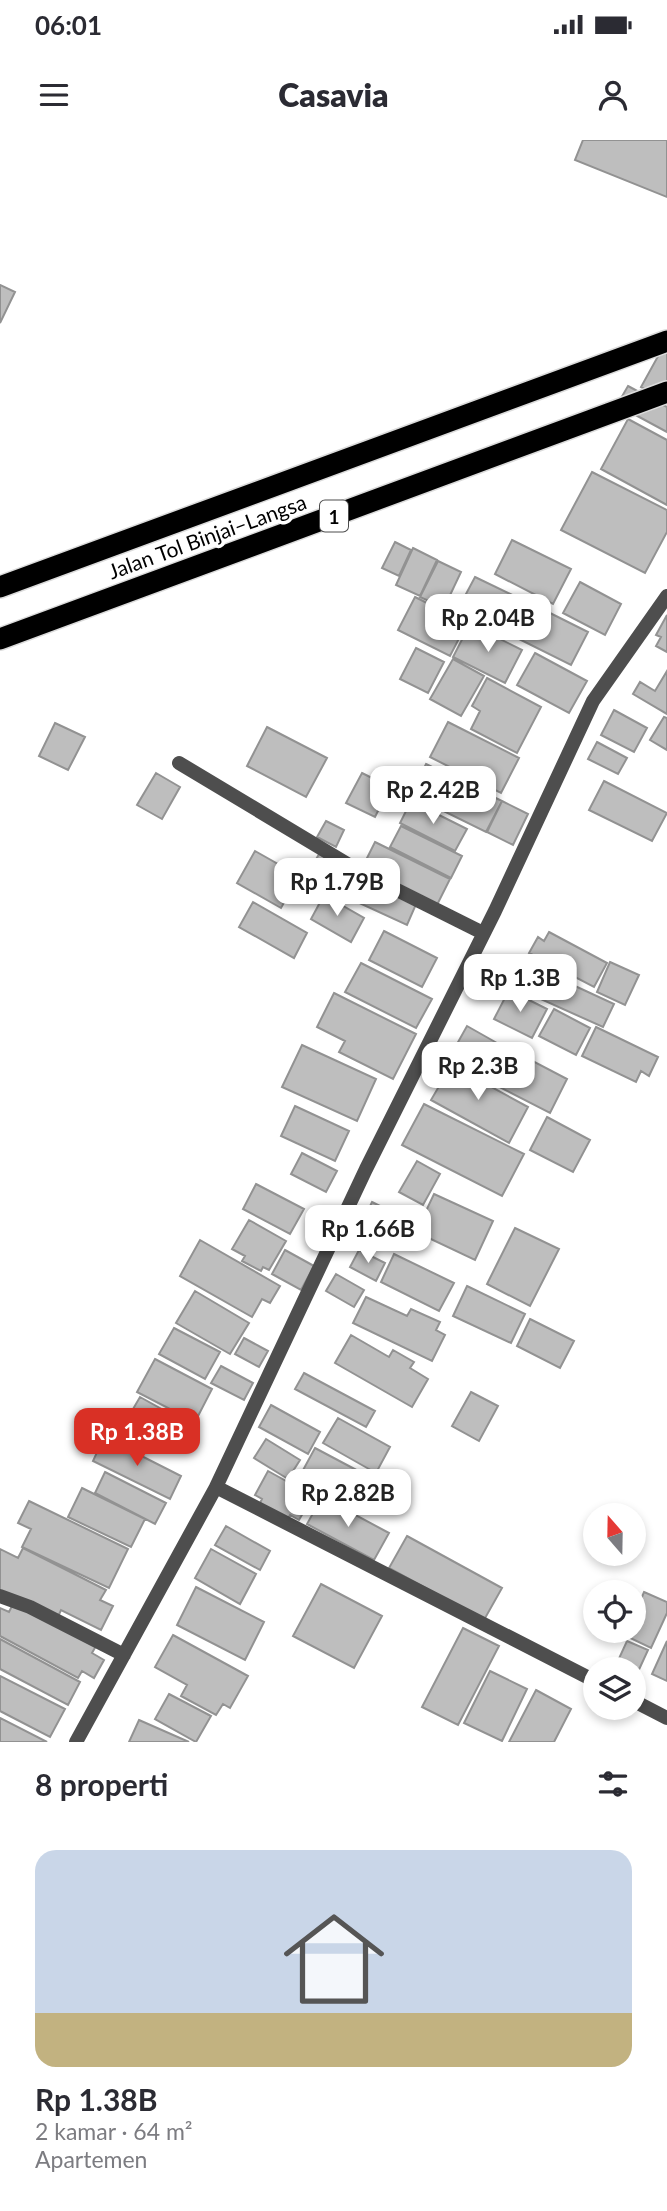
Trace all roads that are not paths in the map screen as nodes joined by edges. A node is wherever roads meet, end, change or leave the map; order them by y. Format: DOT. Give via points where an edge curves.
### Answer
graph roads {
  1 [pos="667,341"];
  2 [pos="667,392"];
  3 [pos="0,587"];
  4 [pos="667,596"];
  5 [pos="0,639"];
  6 [pos="179,763"];
  7 [pos="483,933"];
  8 [pos="216,1487"];
  9 [pos="0,1596"];
  10 [pos="124,1655"];
  11 [pos="583,1676"];
  12 [pos="646,1707"];
  13 [pos="667,1718"];
  14 [pos="76,1742"];
  1 -- 3 [label="highway, Jalan Tol Binjai–Langsa / 1"];
  2 -- 5 [label="highway, Jalan Tol Binjai–Langsa / 1"];
  4 -- 7 [label="street" via="593,701"];
  6 -- 7 [label="street" via="359,871"];
  7 -- 8 [label="street"];
  8 -- 10 [label="street"];
  8 -- 11 [label="street"];
  9 -- 10 [label="street"];
  10 -- 14 [label="street"];
  12 -- 13 [label="street"];
}
